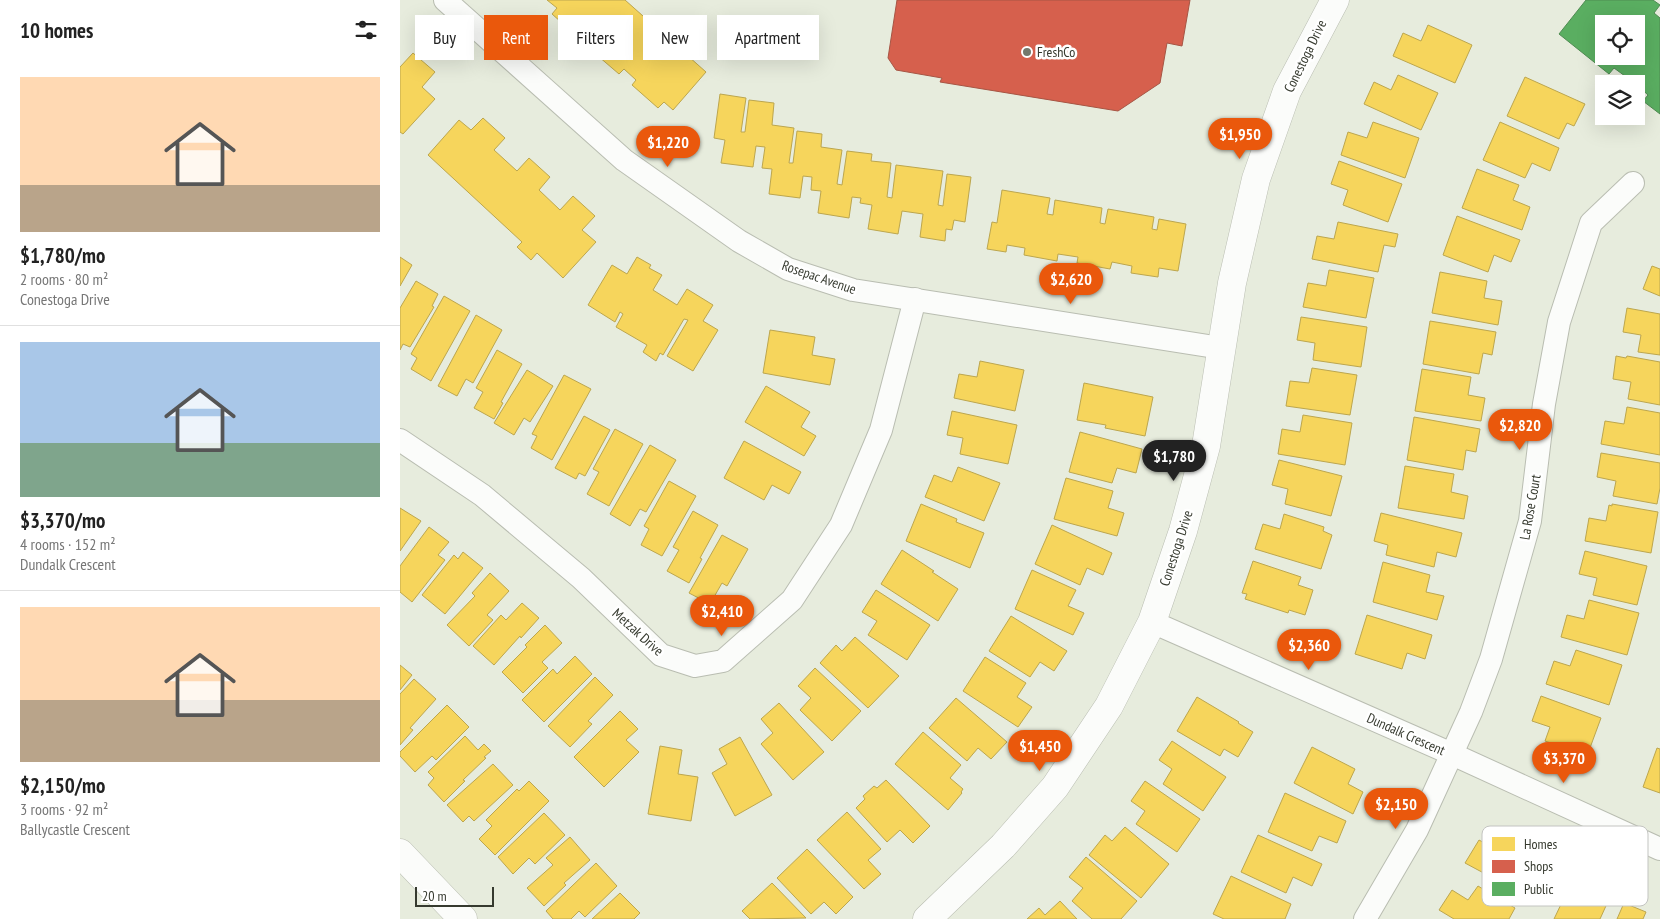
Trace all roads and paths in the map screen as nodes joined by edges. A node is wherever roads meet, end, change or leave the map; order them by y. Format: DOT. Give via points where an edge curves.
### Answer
graph roads {
  1 [pos="445,0"];
  2 [pos="1335,0"];
  3 [pos="1633,183"];
  4 [pos="915,299"];
  5 [pos="1220,348"];
  6 [pos="400,440"];
  7 [pos="1152,622"];
  8 [pos="1452,754"];
  9 [pos="1610,826"];
  10 [pos="1648,844"];
  11 [pos="1660,849"];
  12 [pos="400,853"];
  13 [pos="463,919"];
  14 [pos="927,919"];
  15 [pos="1365,919"];
  1 -- 4 [label="street, Rosepac Avenue" via="624,160 739,241 797,272 853,290"];
  2 -- 5 [label="street, Conestoga Drive" via="1287,91 1256,179"];
  3 -- 8 [label="street, La Rose Court" via="1591,223 1559,322 1544,404 1530,520 1491,659"];
  4 -- 5 [label="street, Rosepac Avenue"];
  4 -- 6 [label="street, Metzak Drive" via="881,430 841,525 792,600 723,661 695,666 661,656 581,578 482,495"];
  5 -- 7 [label="street, Conestoga Drive" via="1206,446 1183,531"];
  7 -- 8 [label="street, Dundalk Crescent"];
  7 -- 14 [label="street, Conestoga Drive" via="1109,706 1055,787 1003,846"];
  8 -- 9 [label="street, Dundalk Crescent"];
  8 -- 15 [label="street, La Rose Court" via="1417,830"];
  10 -- 11 [label="street, Dundalk Crescent"];
  12 -- 13 [label="street"];
}
